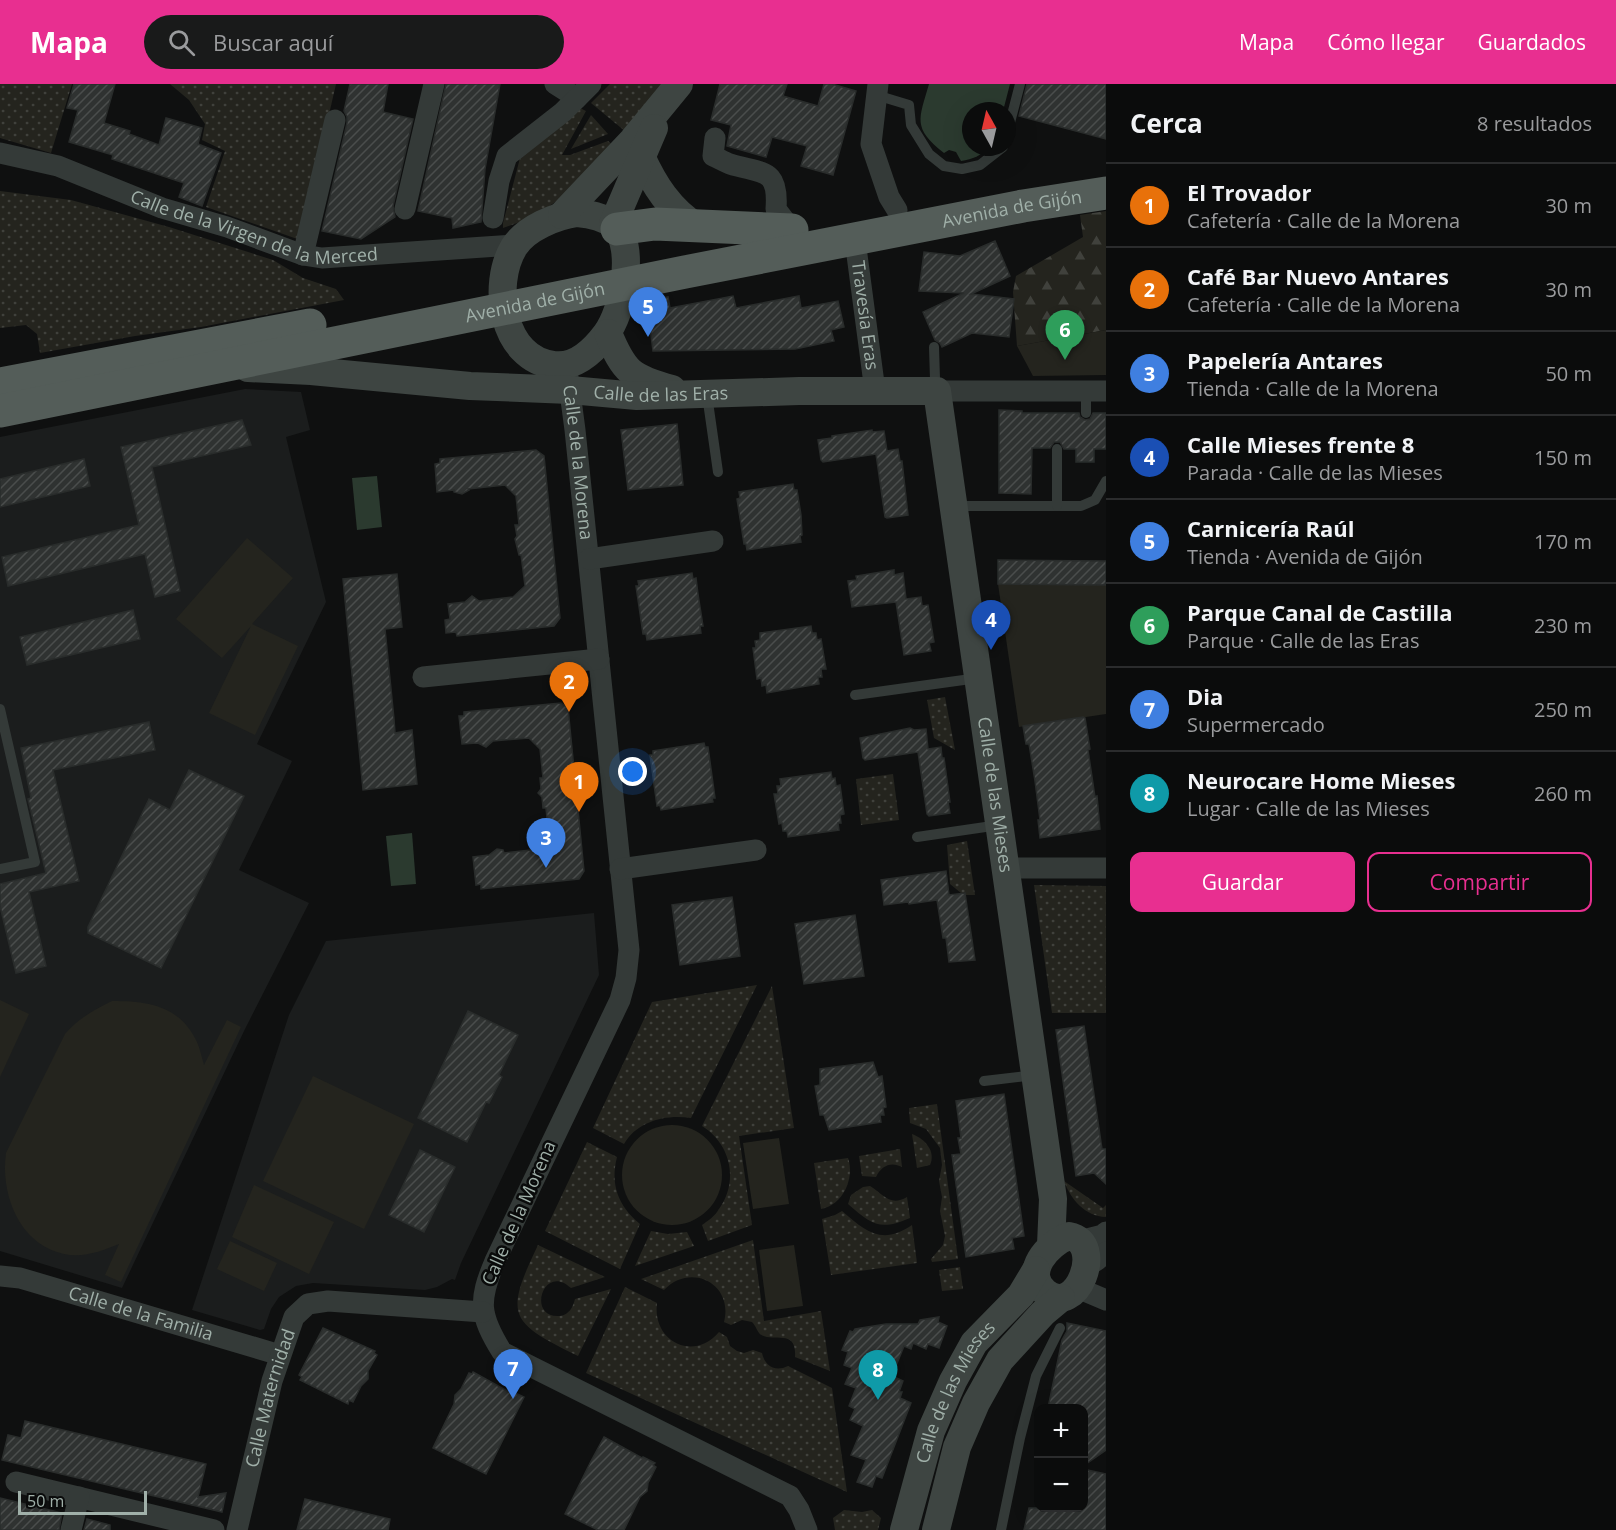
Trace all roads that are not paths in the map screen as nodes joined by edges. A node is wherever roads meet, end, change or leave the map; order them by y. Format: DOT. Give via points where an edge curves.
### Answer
graph roads {
  1 [pos="434,84"];
  2 [pos="555,84"];
  3 [pos="1020,84"];
  4 [pos="877,89"];
  5 [pos="584,91"];
  6 [pos="673,92"];
  7 [pos="1015,102"];
  8 [pos="334,120"];
  9 [pos="715,138"];
  10 [pos="0,153"];
  11 [pos="641,156"];
  12 [pos="992,156"];
  13 [pos="1106,172"];
  14 [pos="1106,193"];
  15 [pos="405,209"];
  16 [pos="897,210"];
  17 [pos="562,215"];
  18 [pos="493,218"];
  19 [pos="615,226"];
  20 [pos="697,227"];
  21 [pos="792,230"];
  22 [pos="855,240"];
  23 [pos="515,244"];
  24 [pos="303,255"];
  25 [pos="625,275"];
  26 [pos="502,298"];
  27 [pos="608,333"];
  28 [pos="934,347"];
  29 [pos="215,367"];
  30 [pos="563,373"];
  31 [pos="0,384"];
  32 [pos="874,391"];
  33 [pos="937,391"];
  34 [pos="1096,391"];
  35 [pos="706,395"];
  36 [pos="0,411"];
  37 [pos="1086,413"];
  38 [pos="1057,449"];
  39 [pos="718,472"];
  40 [pos="1106,481"];
  41 [pos="954,506"];
  42 [pos="1057,506"];
  43 [pos="712,541"];
  44 [pos="589,559"];
  45 [pos="599,659"];
  46 [pos="423,677"];
  47 [pos="978,678"];
  48 [pos="855,695"];
  49 [pos="0,709"];
  50 [pos="999,825"];
  51 [pos="917,837"];
  52 [pos="756,850"];
  53 [pos="1006,868"];
  54 [pos="1106,868"];
  55 [pos="0,869"];
  56 [pos="620,869"];
  57 [pos="1035,1075"];
  58 [pos="984,1081"];
  59 [pos="1085,1244"];
  60 [pos="1036,1270"];
  61 [pos="10,1277"];
  62 [pos="1082,1296"];
  63 [pos="483,1312"];
  64 [pos="1060,1328"];
  65 [pos="280,1355"];
  66 [pos="16,1482"];
  67 [pos="79,1497"];
  68 [pos="71,1530"];
  69 [pos="214,1530"];
  70 [pos="237,1530"];
  71 [pos="807,1530"];
  72 [pos="904,1530"];
  73 [pos="936,1530"];
  74 [pos="1001,1530"];
  1 -- 15 [label="street"];
  2 -- 5 [label="street"];
  3 -- 7 [label="lane"];
  4 -- 12 [label="lane" via="909,105 911,125 929,154 944,166 962,169 980,165"];
  4 -- 16 [label="street" via="871,144"];
  5 -- 18 [label="street" via="507,156"];
  6 -- 11 [label="main road"];
  6 -- 17 [label="main road"];
  8 -- 24 [label="street"];
  9 -- 21 [label="street" via="713,156 763,172 774,182 776,209"];
  10 -- 24 [label="street, Calle de la Virgen de la Merced" via="57,166 162,208"];
  11 -- 19 [label="main road"];
  11 -- 20 [label="main road" via="661,194"];
  13 -- 16 [label="highway, Avenida de Gijón"];
  14 -- 22 [label="highway, Avenida de Gijón"];
  16 -- 21 [label="highway, Avenida de Gijón"];
  17 -- 19 [label="main road" via="588,214"];
  17 -- 23 [label="main road" via="543,222"];
  19 -- 20 [label="highway"];
  19 -- 25 [label="main road" via="626,248"];
  20 -- 21 [label="highway"];
  21 -- 25 [label="highway, Avenida de Gijón"];
  22 -- 25 [label="highway, Avenida de Gijón"];
  22 -- 32 [label="street, Travesía Eras"];
  23 -- 24 [label="street, Calle de la Virgen de la Merced" via="322,258"];
  23 -- 26 [label="main road" via="508,258"];
  25 -- 26 [label="highway, Avenida de Gijón"];
  25 -- 27 [label="main road"];
  26 -- 29 [label="highway, Avenida de Gijón"];
  26 -- 30 [label="main road, Calle de las Eras" via="509,328 520,347 534,360"];
  26 -- 31 [label="highway, Avenida de Gijón"];
  27 -- 30 [label="main road"];
  27 -- 35 [label="main road" via="620,362 639,378"];
  28 -- 33 [label="lane"];
  29 -- 30 [label="main road" via="530,388"];
  29 -- 36 [label="highway, Avenida de Gijón"];
  30 -- 35 [label="main road, Calle de las Eras" via="637,396"];
  30 -- 44 [label="street, Calle de la Morena"];
  32 -- 33 [label="main road, Calle de las Eras"];
  32 -- 35 [label="main road, Calle de las Eras"];
  33 -- 34 [label="street, Calle de las Eras"];
  33 -- 41 [label="main road, Calle de las Mieses"];
  34 -- 37 [label="lane"];
  35 -- 39 [label="lane"];
  38 -- 42 [label="lane"];
  40 -- 42 [label="lane" via="1090,504"];
  41 -- 42 [label="lane"];
  41 -- 47 [label="main road, Calle de las Mieses"];
  43 -- 44 [label="street, Calle de la Morena"];
  44 -- 45 [label="street, Calle de la Morena"];
  45 -- 46 [label="street"];
  45 -- 56 [label="street, Calle de la Morena"];
  47 -- 48 [label="lane"];
  47 -- 50 [label="main road, Calle de las Mieses"];
  49 -- 55 [label="lane" via="35,862"];
  50 -- 51 [label="lane"];
  50 -- 53 [label="main road, Calle de las Mieses"];
  52 -- 56 [label="street"];
  53 -- 54 [label="street"];
  53 -- 57 [label="main road, Calle de las Mieses"];
  56 -- 63 [label="street, Calle de la Morena" via="629,950 620,1000 495,1261 484,1287"];
  57 -- 58 [label="lane"];
  57 -- 59 [label="main road, Calle de las Mieses" via="1053,1199"];
  59 -- 60 [label="main road" via="1042,1256"];
  59 -- 62 [label="main road" via="1092,1277"];
  60 -- 62 [label="main road" via="1037,1281 1049,1295"];
  60 -- 72 [label="main road, Calle de las Mieses" via="1021,1295 974,1343 952,1381 931,1431"];
  61 -- 65 [label="street, Calle de la Familia"];
  62 -- 73 [label="main road, Calle de las Mieses" via="1043,1313 1000,1360 957,1447"];
  63 -- 65 [label="street, Calle Maternidad" via="328,1301 308,1304 294,1317"];
  63 -- 71 [label="street, Calle de la Morena" via="489,1332 502,1352 790,1496"];
  64 -- 74 [label="lane" via="1036,1377"];
  65 -- 70 [label="street, Calle Maternidad"];
  66 -- 67 [label="street"];
  67 -- 68 [label="street"];
  67 -- 69 [label="street"];
}
